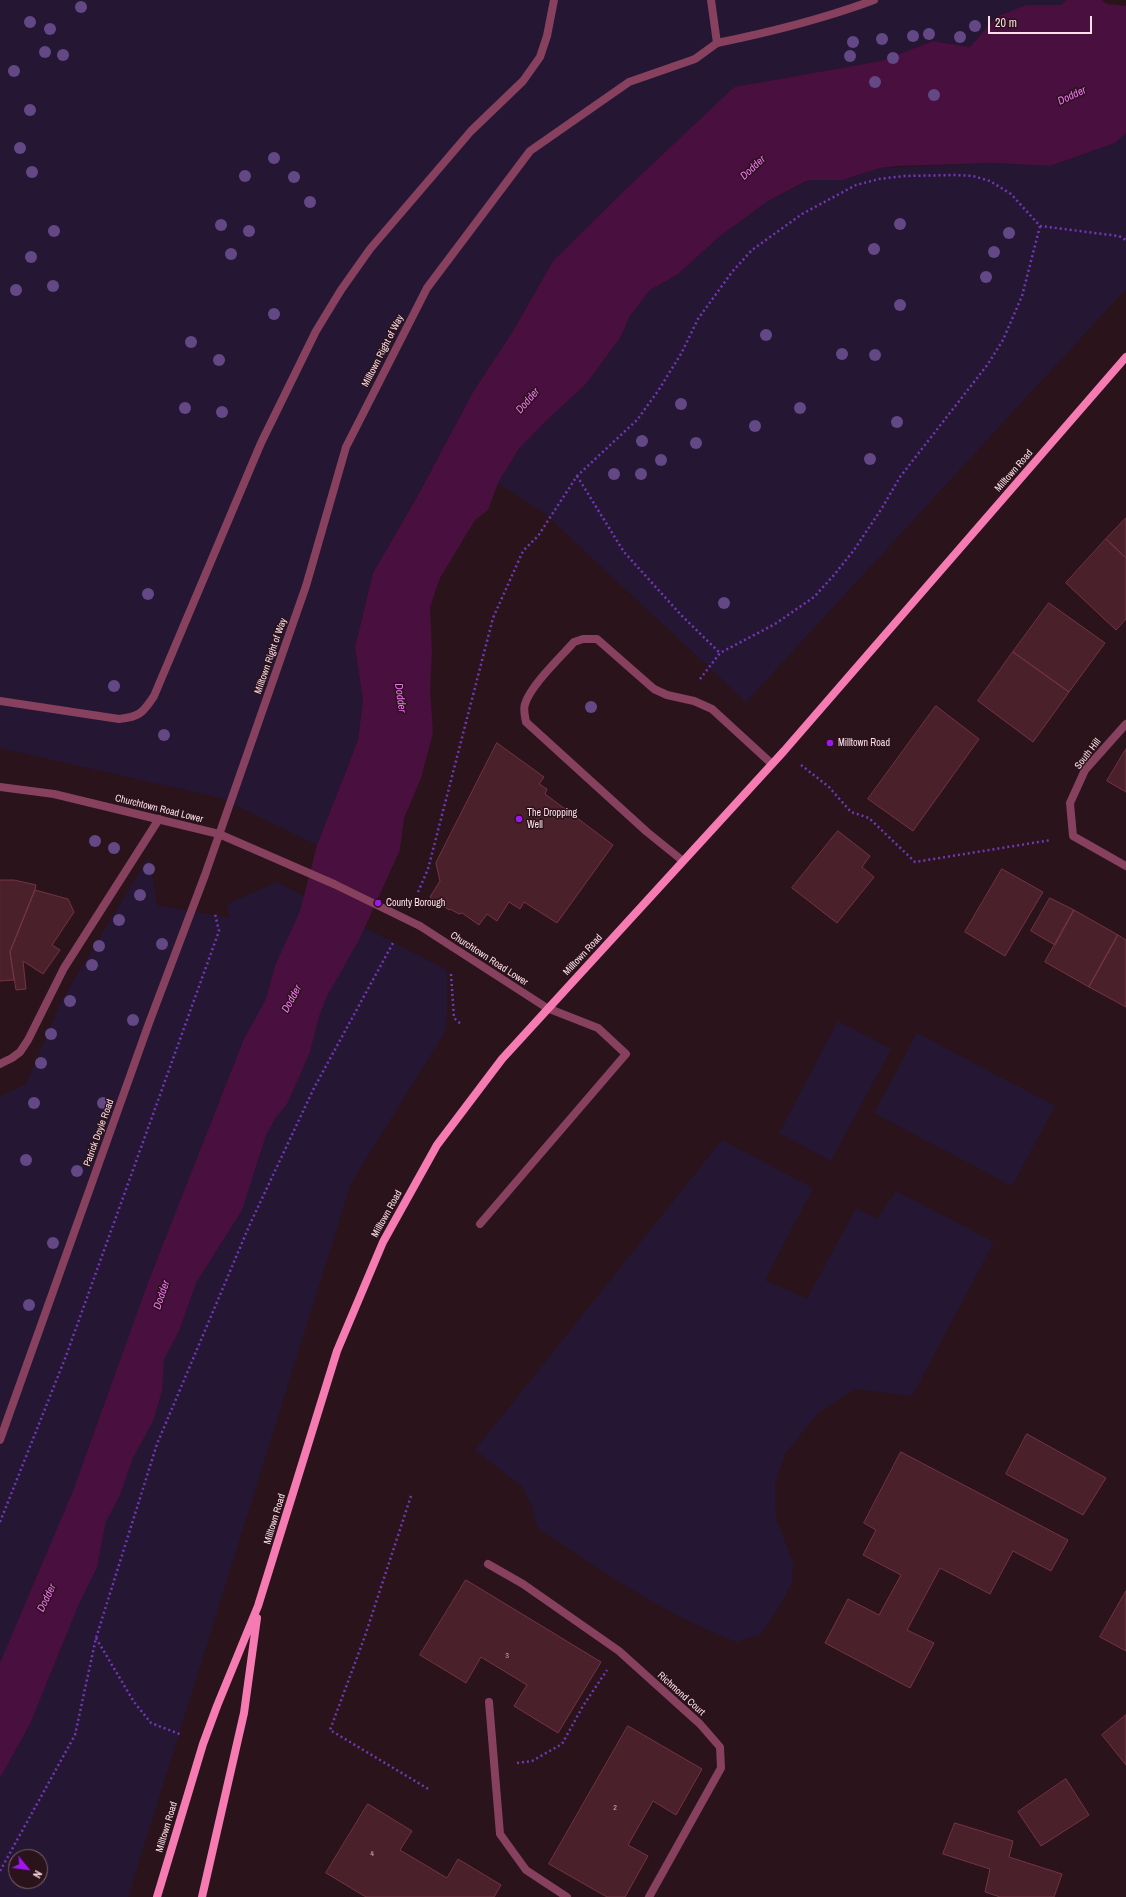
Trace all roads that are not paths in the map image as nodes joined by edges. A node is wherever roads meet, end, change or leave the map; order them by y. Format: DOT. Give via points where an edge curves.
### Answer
graph roads {
  1 [pos="554,0"];
  2 [pos="711,0"];
  3 [pos="874,0"];
  4 [pos="717,43"];
  5 [pos="1126,357"];
  6 [pos="0,701"];
  7 [pos="1126,724"];
  8 [pos="772,764"];
  9 [pos="0,787"];
  10 [pos="159,819"];
  11 [pos="219,834"];
  12 [pos="683,861"];
  13 [pos="1126,866"];
  14 [pos="547,1008"];
  15 [pos="0,1064"];
  16 [pos="480,1224"];
  17 [pos="0,1440"];
  18 [pos="488,1564"];
  19 [pos="258,1606"];
  20 [pos="489,1702"];
  21 [pos="157,1897"];
  22 [pos="202,1897"];
  23 [pos="567,1897"];
  24 [pos="649,1897"];
  1 -- 6 [label="street" via="540,57 523,81 471,131 374,244 316,331 261,443 154,696 145,710 134,717 119,719"];
  2 -- 4 [label="street"];
  3 -- 4 [label="street" via="837,14"];
  4 -- 11 [label="street, Milltown Right of Way" via="695,59 628,82 530,151 427,288 346,447 306,586"];
  5 -- 8 [label="main road, Milltown Road"];
  7 -- 13 [label="street, South Hill" via="1085,770 1070,803 1073,836"];
  8 -- 12 [label="main road, Milltown Road"];
  8 -- 12 [label="street" via="712,709 654,689 597,640 583,639 574,642 530,692 525,704 526,722 647,832"];
  9 -- 10 [label="street, Churchtown Road Lower" via="54,794"];
  10 -- 11 [label="street, Churchtown Road Lower"];
  10 -- 15 [label="street" via="64,968 28,1040 20,1052"];
  11 -- 14 [label="street, Churchtown Road Lower, bridge" via="307,871 420,926"];
  11 -- 17 [label="street, Patrick Doyle Road"];
  12 -- 14 [label="main road, Milltown Road"];
  14 -- 16 [label="street, Churchtown Road Lower" via="598,1028 626,1054"];
  14 -- 19 [label="main road, Milltown Road" via="502,1058 437,1145 383,1242 337,1351"];
  18 -- 24 [label="street, Richmond Court" via="523,1584 619,1651 700,1724 720,1748 721,1768"];
  19 -- 21 [label="main road, Milltown Road" via="203,1744"];
  19 -- 22 [label="main road, Milltown Road" via="244,1713"];
  20 -- 23 [label="street" via="500,1834 526,1870"];
}
